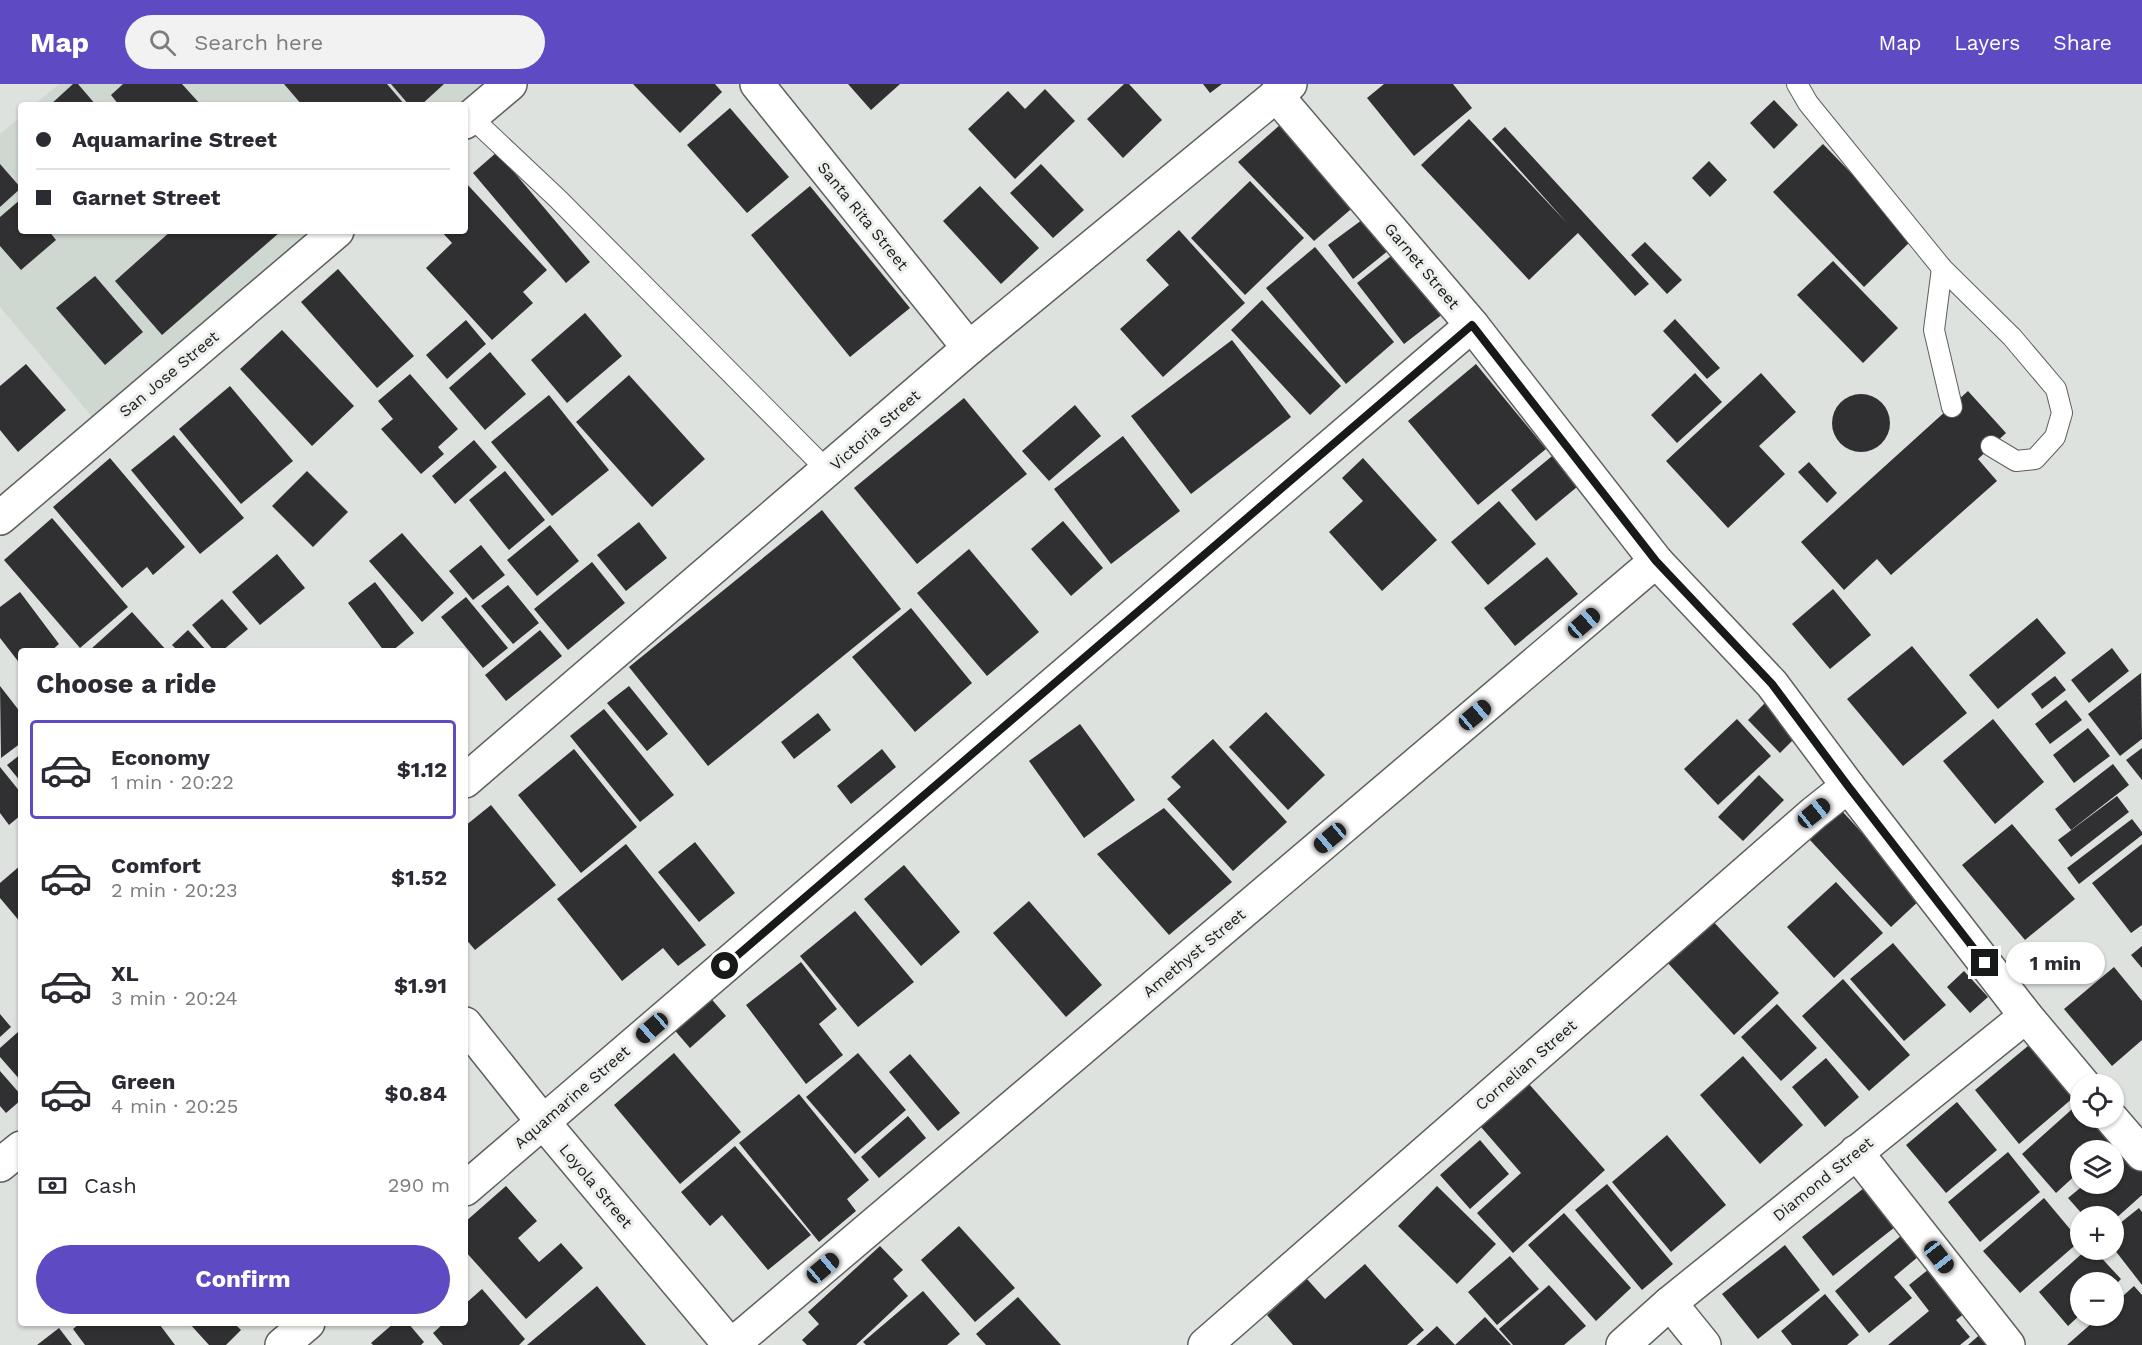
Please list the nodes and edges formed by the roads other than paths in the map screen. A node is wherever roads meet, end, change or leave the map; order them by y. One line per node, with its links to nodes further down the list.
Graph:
1 (510, 84): 5 (street)
2 (757, 84): 9 (street, Santa Rita Street)
3 (1797, 84): 7 (lane)
4 (1283, 90): 8 (street, Garnet Street); 9 (street, Victoria Street)
5 (468, 120): 12 (lane)
6 (333, 234): 13 (street, San Jose Street)
7 (1942, 268): 10 (lane); 11 (lane)
8 (1472, 325): 14 (street, Garnet Street); 20 (street, Aquamarine Street)
9 (969, 348): 12 (street, Victoria Street)
10 (1952, 407)
11 (1992, 446)
12 (828, 471): 15 (street, Victoria Street)
13 (0, 518)
14 (1656, 561): 16 (street, Garnet Street); 30 (street, Amethyst Street)
15 (468, 778)
16 (1848, 786): 17 (street, Garnet Street); 31 (street, Cornelian Street)
17 (2026, 1017): 19 (street, Garnet Street); 23 (street, Diamond Street)
18 (468, 1028): 20 (street, Loyola Street)
19 (2074, 1074)
20 (543, 1122): 26 (street, Aquamarine Street); 30 (street, Loyola Street)
21 (2120, 1128): 24 (street)
22 (18, 1150): 25 (street)
23 (1856, 1152): 27 (street, Diamond Street); 34 (street)
24 (2142, 1154)
25 (0, 1165)
26 (468, 1186)
27 (1670, 1303): 32 (street, Diamond Street); 33 (street)
28 (304, 1326): 29 (street)
29 (282, 1345)
30 (731, 1345)
31 (1205, 1345)
32 (1623, 1345)
33 (1704, 1345)
34 (2008, 1345)

